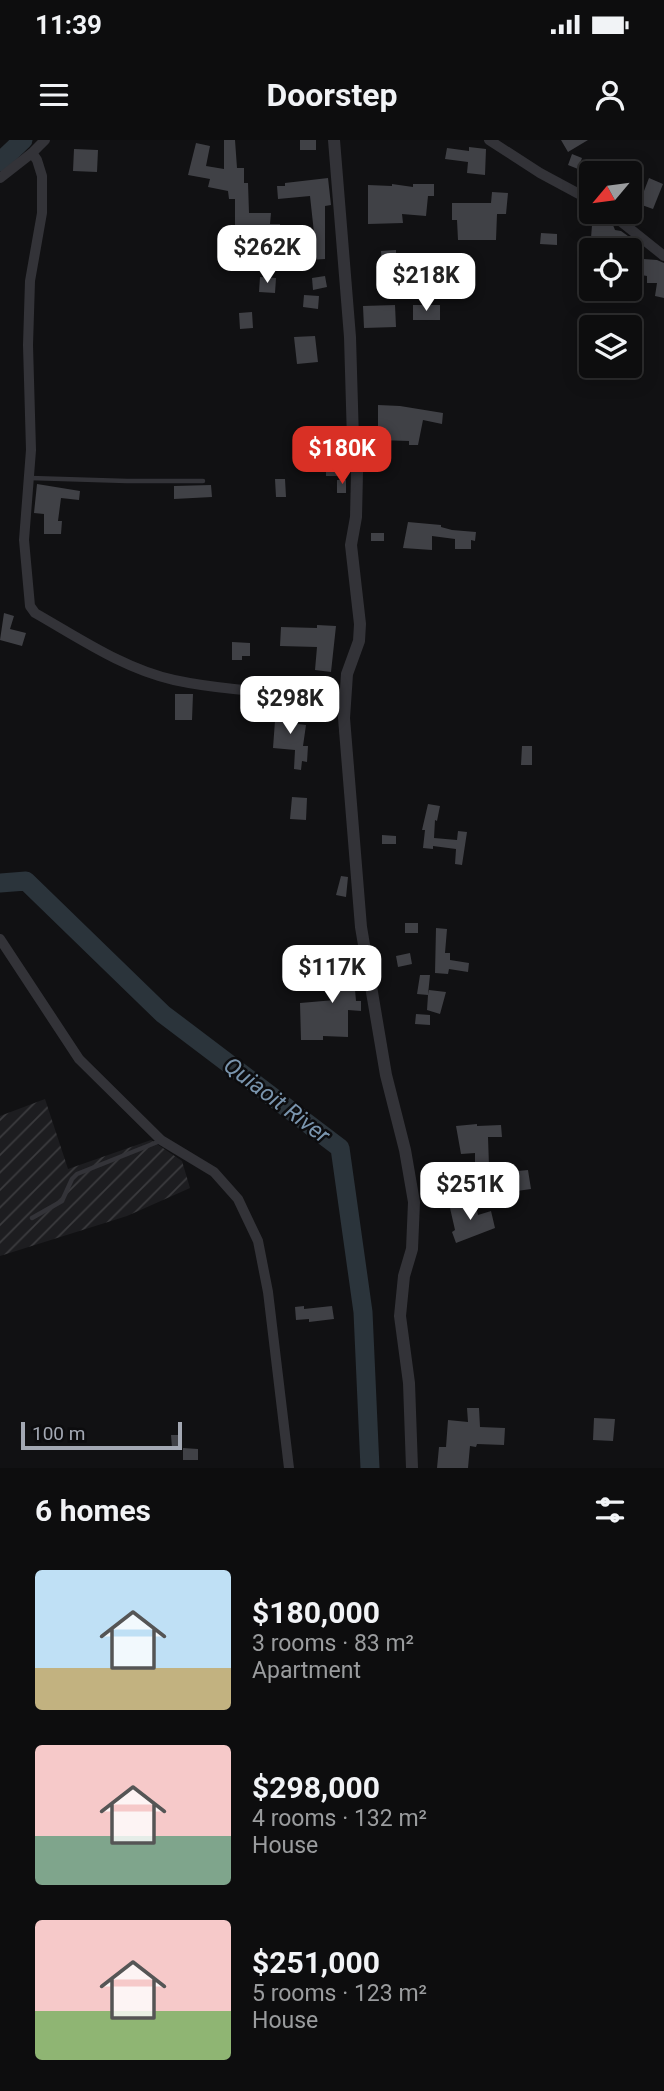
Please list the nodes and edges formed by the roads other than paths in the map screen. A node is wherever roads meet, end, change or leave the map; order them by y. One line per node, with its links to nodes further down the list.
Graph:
1 (45, 140): 4 (street)
2 (334, 140): 11 (street)
3 (489, 140): 6 (street)
4 (32, 153): 5 (street); 9 (street)
5 (0, 178)
6 (579, 194)
7 (624, 224): 8 (street)
8 (664, 256)
9 (29, 478): 10 (lane); 11 (street)
10 (203, 481)
11 (345, 697): 16 (street)
12 (0, 939): 13 (street)
13 (161, 1140): 14 (lane); 15 (street)
14 (32, 1218)
15 (289, 1468)
16 (412, 1468)

